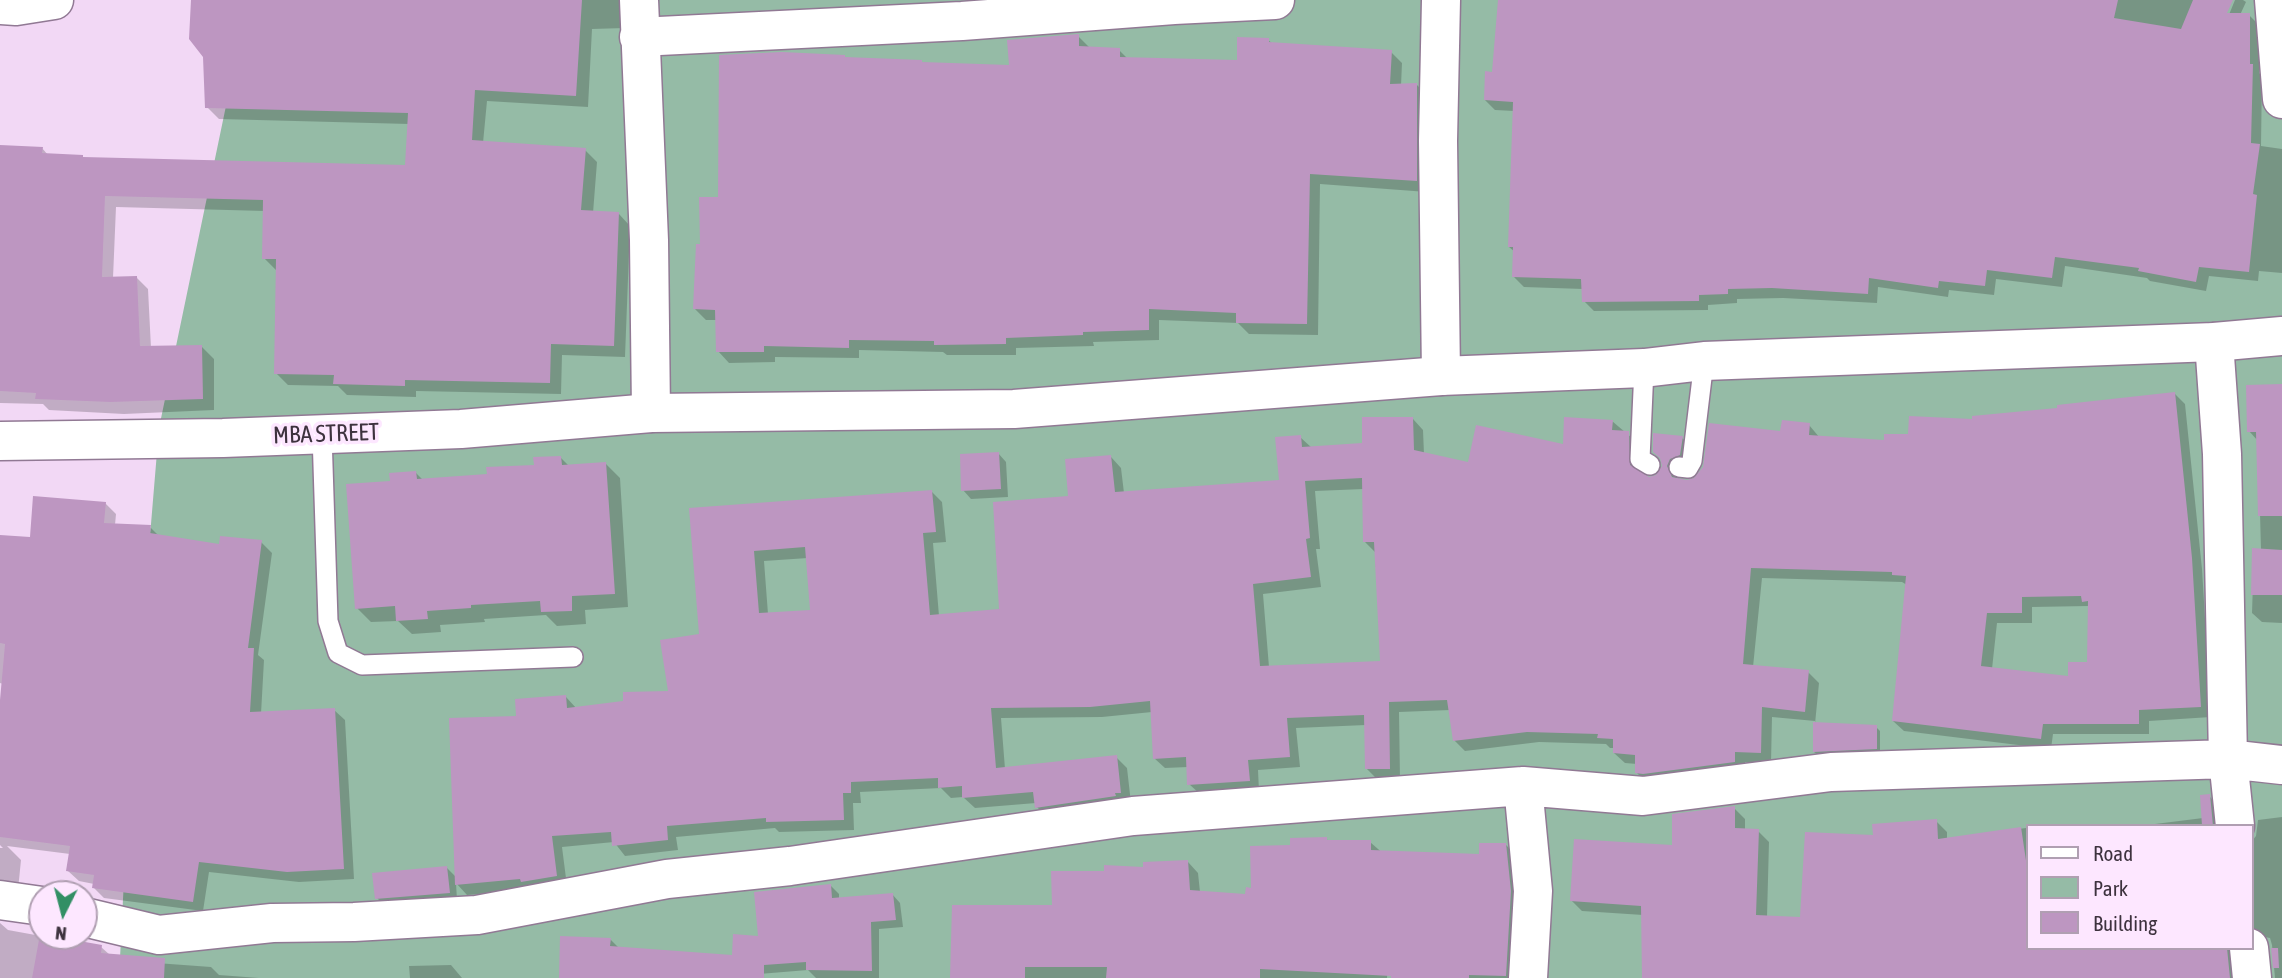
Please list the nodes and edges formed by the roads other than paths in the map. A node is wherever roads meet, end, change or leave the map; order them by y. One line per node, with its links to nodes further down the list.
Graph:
1 (54, 0): 5 (street)
2 (1275, 0): 6 (street)
3 (1441, 0): 12 (street)
4 (2274, 0): 7 (street)
5 (0, 5)
6 (639, 18): 13 (street)
7 (2282, 99)
8 (2282, 336): 9 (street, MBA STREET)
9 (2214, 342): 10 (street, MBA STREET); 19 (street)
10 (1704, 360): 11 (street, MBA STREET); 17 (lane)
11 (1644, 368): 12 (street, MBA STREET); 16 (lane)
12 (1441, 376): 13 (street, MBA STREET)
13 (651, 413): 14 (street, MBA STREET)
14 (322, 434): 15 (street, MBA STREET); 18 (lane)
15 (0, 441)
16 (1650, 465)
17 (1679, 467)
18 (573, 657)
19 (2228, 759): 20 (street); 21 (street); 22 (street)
20 (2282, 765)
21 (1522, 786): 25 (street); 27 (street)
22 (2235, 824)
23 (0, 900): 24 (street)
24 (28, 904)
25 (98, 920)
26 (2249, 950): 28 (street)
27 (1528, 978)
28 (2252, 978)

